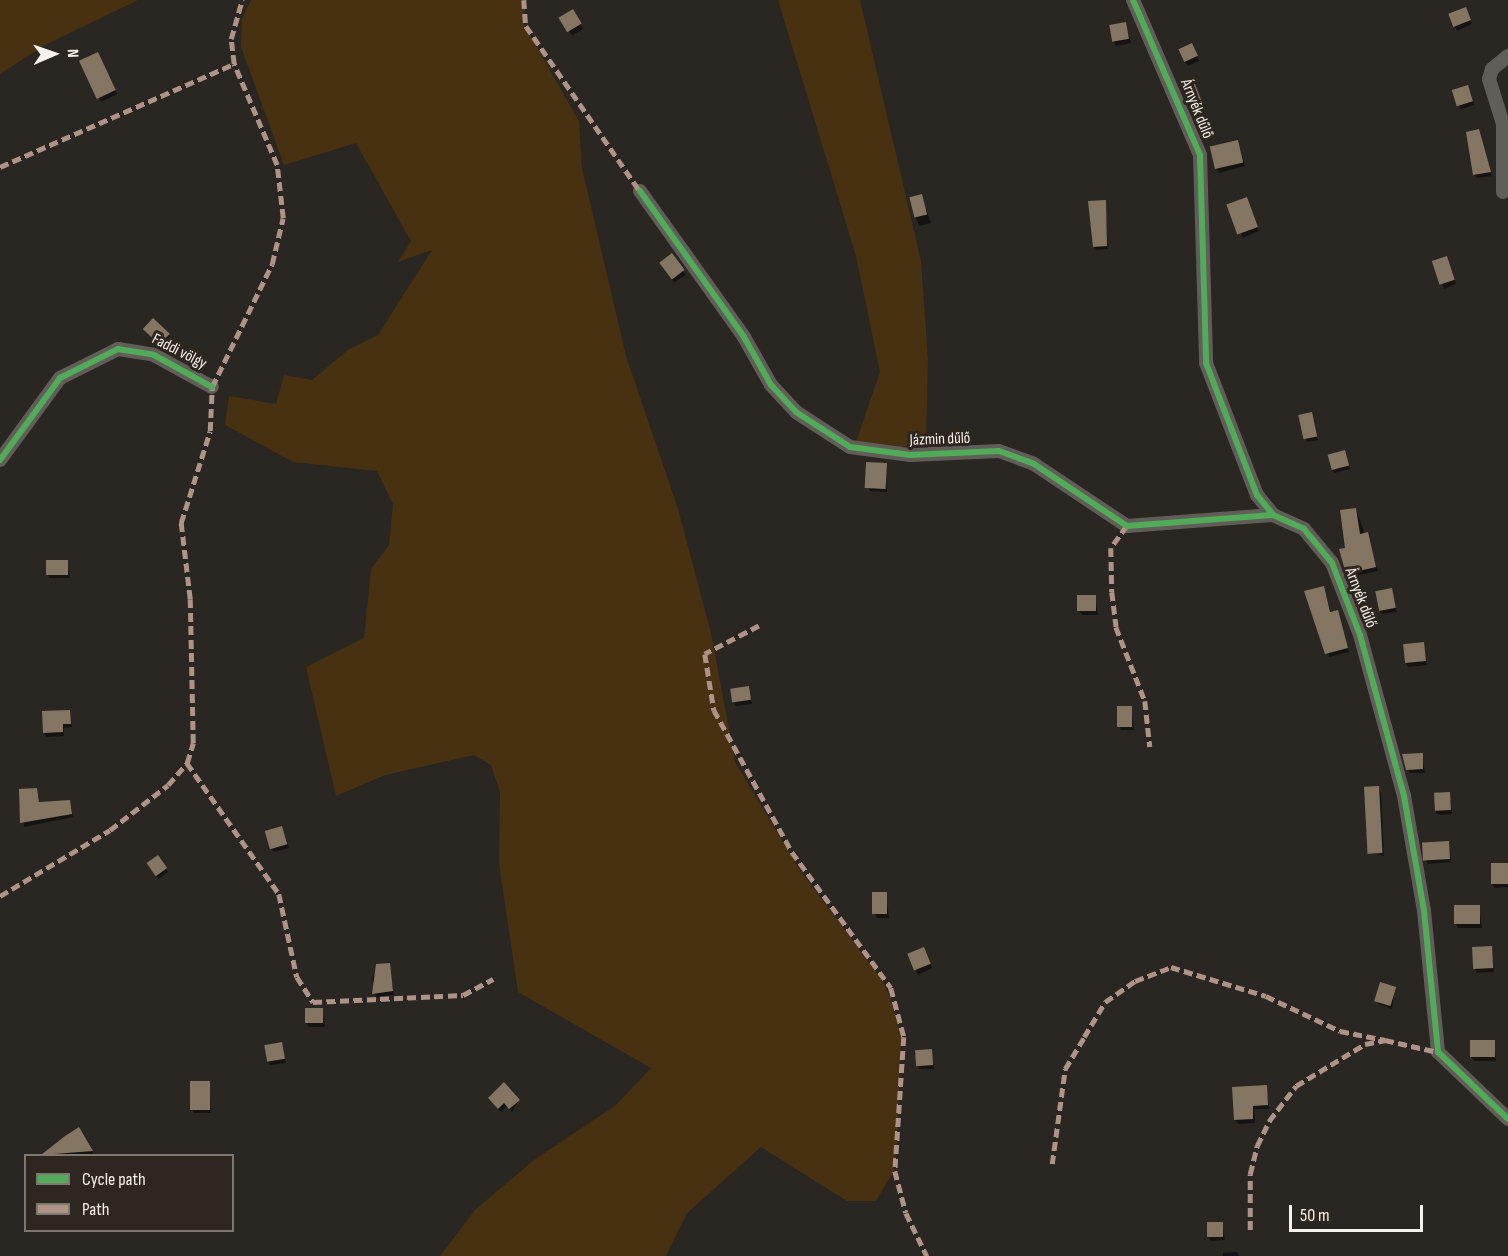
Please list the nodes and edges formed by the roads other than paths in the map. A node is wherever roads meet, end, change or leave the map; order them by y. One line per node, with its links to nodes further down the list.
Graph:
1 (1133, 0): 7 (street, Árnyék dűlő)
2 (1508, 56): 4 (street)
3 (640, 192): 7 (street, Jázmin dűlő)
4 (1503, 192)
5 (212, 387): 6 (street, Faddi völgy)
6 (0, 460)
7 (1273, 515): 8 (street, Árnyék dűlő)
8 (1508, 1119)

